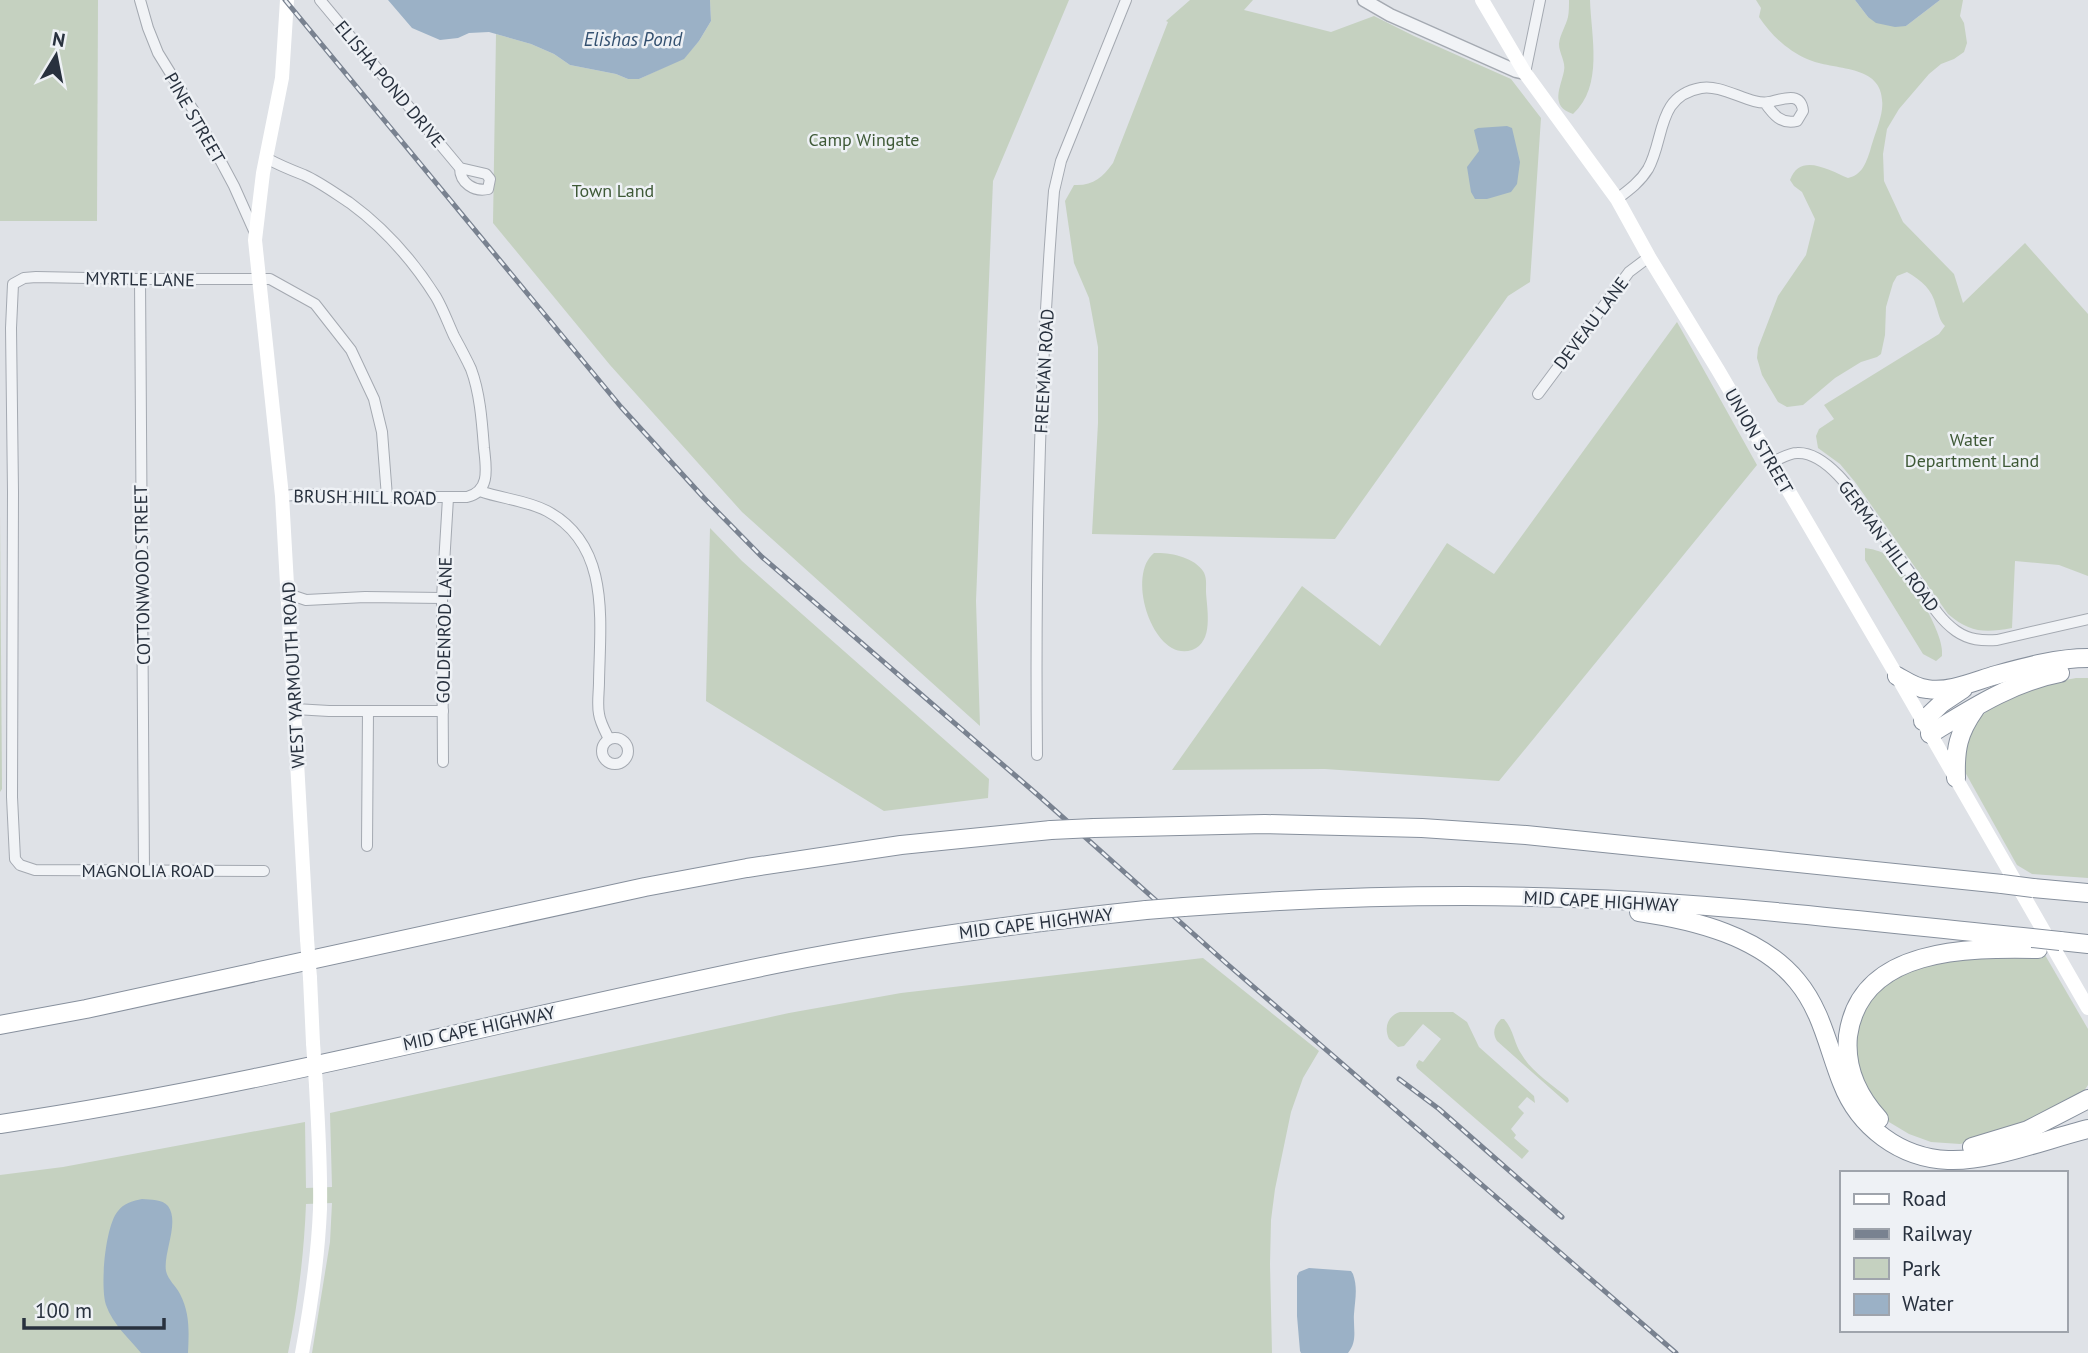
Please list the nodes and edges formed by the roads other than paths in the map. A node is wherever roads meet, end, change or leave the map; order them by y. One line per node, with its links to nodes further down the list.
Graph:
1 (140, 0): 13 (street, PINE STREET)
2 (287, 0): 10 (main road, WEST YARMOUTH ROAD)
3 (320, 0): 11 (street, ELISHA POND DRIVE)
4 (1126, 0): 36 (street, FREEMAN ROAD)
5 (1364, 0): 8 (street)
6 (1482, 0): 8 (main road, UNION STREET)
7 (1540, 0): 8 (street)
8 (1525, 73): 12 (main road, UNION STREET)
9 (1765, 103): 12 (street)
10 (266, 158): 13 (main road, WEST YARMOUTH ROAD); 19 (street)
11 (460, 168)
12 (1617, 199): 14 (main road, UNION STREET)
13 (255, 234): 16 (main road, WEST YARMOUTH ROAD)
14 (1649, 257): 17 (street, DEVEAU LANE); 18 (main road, UNION STREET)
15 (140, 279): 16 (street, MYRTLE LANE); 40 (street, MYRTLE LANE); 41 (street, COTTONWOOD STREET)
16 (258, 279): 20 (main road, WEST YARMOUTH ROAD); 21 (street, MYRTLE LANE)
17 (1538, 394)
18 (1772, 462): 25 (street, GERMAN HILL ROAD); 28 (main road, UNION STREET)
19 (480, 491): 22 (street, BRUSH HILL ROAD); 35 (street)
20 (282, 496): 21 (street, BRUSH HILL ROAD); 23 (main road, WEST YARMOUTH ROAD)
21 (387, 497): 22 (street, BRUSH HILL ROAD)
22 (448, 498): 24 (street, GOLDENROD LANE)
23 (288, 594): 24 (street); 31 (main road, WEST YARMOUTH ROAD)
24 (442, 598): 33 (street, GOLDENROD LANE)
25 (2088, 619)
26 (2088, 658): 29 (highway)
27 (2088, 670): 30 (highway)
28 (1897, 676): 29 (highway); 34 (main road, UNION STREET)
29 (1972, 683): 34 (highway)
30 (1977, 706): 34 (highway); 38 (highway)
31 (295, 709): 32 (street); 54 (main road, WEST YARMOUTH ROAD, bridge)
32 (368, 711): 33 (street); 39 (street)
33 (443, 712): 37 (street, GOLDENROD LANE)
34 (1926, 727): 38 (main road, UNION STREET)
35 (609, 739)
36 (1037, 755)
37 (443, 762)
38 (1956, 778): 44 (main road, UNION STREET)
39 (367, 846)
40 (32, 870): 41 (street, MAGNOLIA ROAD)
41 (144, 870): 42 (street, MAGNOLIA ROAD)
42 (264, 871)
43 (2088, 887): 44 (highway)
44 (2027, 890): 45 (highway); 49 (main road, UNION STREET); 50 (highway, bridge)
45 (2088, 893)
46 (1581, 899): 47 (highway, MID CAPE HIGHWAY); 52 (highway, MID CAPE HIGHWAY, bridge); 53 (highway)
47 (2035, 944): 48 (highway, MID CAPE HIGHWAY, bridge); 51 (highway)
48 (2088, 946)
49 (2088, 1008)
50 (0, 1024)
51 (2086, 1098)
52 (0, 1124)
53 (2086, 1129)
54 (302, 1353)

